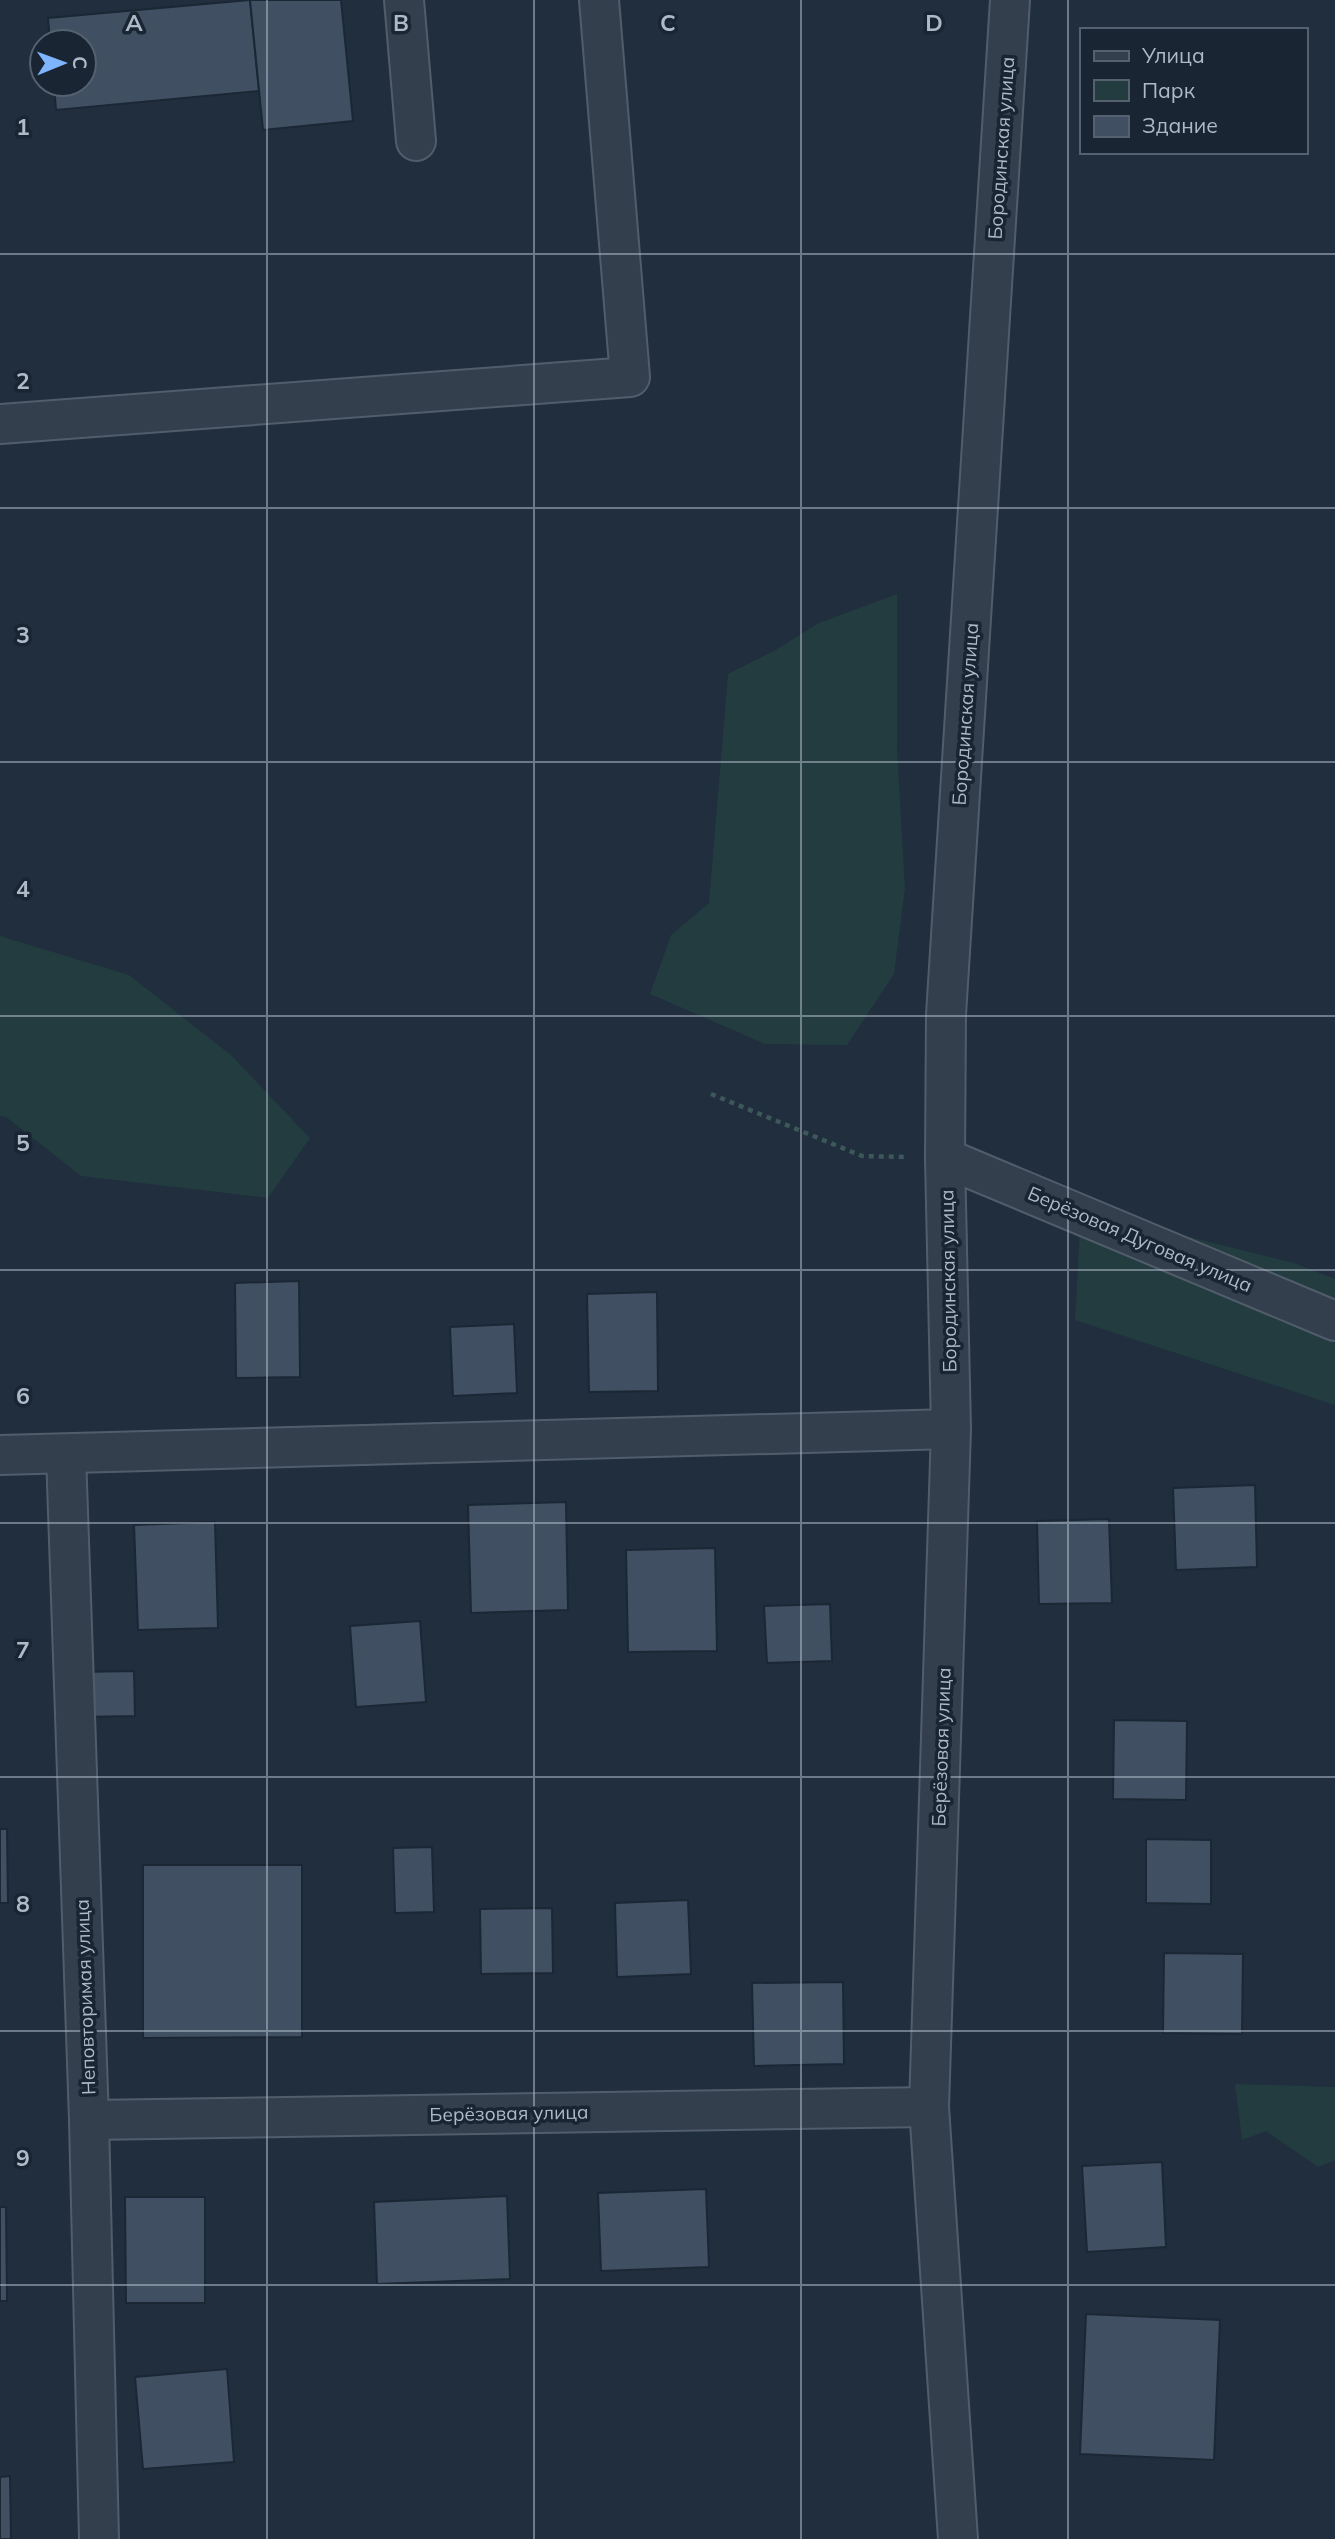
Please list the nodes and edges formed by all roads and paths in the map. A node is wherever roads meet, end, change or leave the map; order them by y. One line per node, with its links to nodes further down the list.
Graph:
1 (404, 0): 4 (street)
2 (599, 0): 5 (street)
3 (1010, 0): 7 (street, Бородинская улица)
4 (415, 141)
5 (0, 424)
6 (711, 1094): 7 (path)
7 (945, 1158): 8 (street, Берёзовая Дуговая улица); 9 (street, Бородинская улица)
8 (1335, 1321)
9 (951, 1429): 10 (street); 12 (street, Берёзовая улица)
10 (66, 1454): 11 (street); 13 (street, Неповторимая улица)
11 (0, 1455)
12 (929, 2107): 13 (street, Берёзовая улица); 15 (street, Берёзовая улица)
13 (89, 2120): 14 (street, Неповторимая улица)
14 (99, 2539)
15 (958, 2539)

